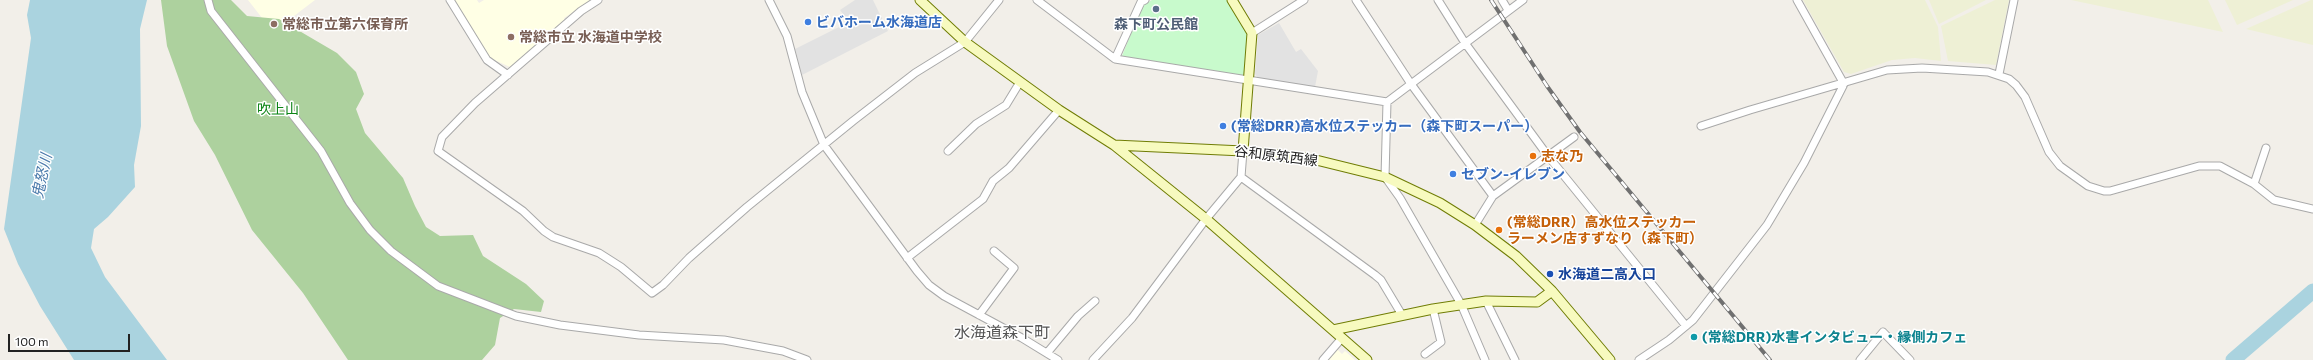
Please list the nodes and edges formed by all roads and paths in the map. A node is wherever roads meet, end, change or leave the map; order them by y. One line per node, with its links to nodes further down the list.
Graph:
1 (208, 0): 59 (street)
2 (450, 0): 22 (street)
3 (598, 0): 22 (street)
4 (769, 0): 32 (street)
5 (920, 0): 19 (main road, 谷和原筑西線)
6 (999, 0): 19 (street)
7 (1037, 0): 21 (street)
8 (1145, 0): 21 (street)
9 (1232, 0): 18 (main road)
10 (1304, 0): 18 (street)
11 (1356, 0): 26 (street)
12 (1438, 0): 20 (street)
13 (1502, 0): 17 (street)
14 (1523, 0): 17 (street)
15 (1797, 0): 27 (street)
16 (2014, 0): 23 (street)
17 (1508, 10): 20 (street)
18 (1252, 32): 24 (main road)
19 (965, 42): 25 (main road, 谷和原筑西線); 32 (street)
20 (1465, 43): 26 (street); 37 (street)
21 (1114, 59): 24 (street)
22 (508, 74): 32 (street)
23 (1999, 74): 27 (street); 40 (street)
24 (1250, 79): 28 (street); 36 (main road)
25 (1020, 82): 29 (main road, 谷和原筑西線); 35 (street)
26 (1410, 84): 28 (street); 41 (street)
27 (1844, 84): 30 (street); 54 (street)
28 (1387, 102): 39 (street)
29 (1059, 110): 33 (main road, 谷和原筑西線); 46 (street)
30 (1701, 126)
31 (1574, 137): 37 (street)
32 (824, 145): 46 (street)
33 (1114, 145): 36 (main road, 谷和原筑西線); 43 (main road)
34 (2266, 148): 40 (street)
35 (948, 151)
36 (1243, 151): 38 (street); 39 (main road, 谷和原筑西線)
37 (1548, 156): 41 (street); 54 (street)
38 (1241, 177): 43 (street); 53 (street)
39 (1385, 177): 44 (main road, 谷和原筑西線); 50 (street)
40 (2254, 184): 42 (street)
41 (1493, 196): 44 (street)
42 (2313, 209)
43 (1206, 219): 55 (main road); 61 (street)
44 (1475, 224): 47 (main road, 谷和原筑西線)
45 (994, 251): 52 (street)
46 (907, 258): 52 (street)
47 (1552, 291): 49 (main road); 66 (main road, 谷和原筑西線)
48 (1094, 301): 57 (street)
49 (1486, 301): 50 (main road); 65 (street)
50 (1461, 304): 51 (main road); 64 (street)
51 (1433, 309): 53 (main road); 58 (street)
52 (978, 315): 57 (street)
53 (1402, 315): 55 (main road)
54 (1686, 326): 67 (street)
55 (1332, 330): 56 (main road)
56 (1342, 338): 62 (street); 63 (main road)
57 (1047, 353): 60 (street)
58 (1425, 354)
59 (807, 360)
60 (1058, 360)
61 (1093, 360)
62 (1323, 360)
63 (1367, 360)
64 (1485, 360)
65 (1515, 360)
66 (1610, 360)
67 (1639, 360)
68 (1860, 360): 69 (street)
69 (1910, 360)

